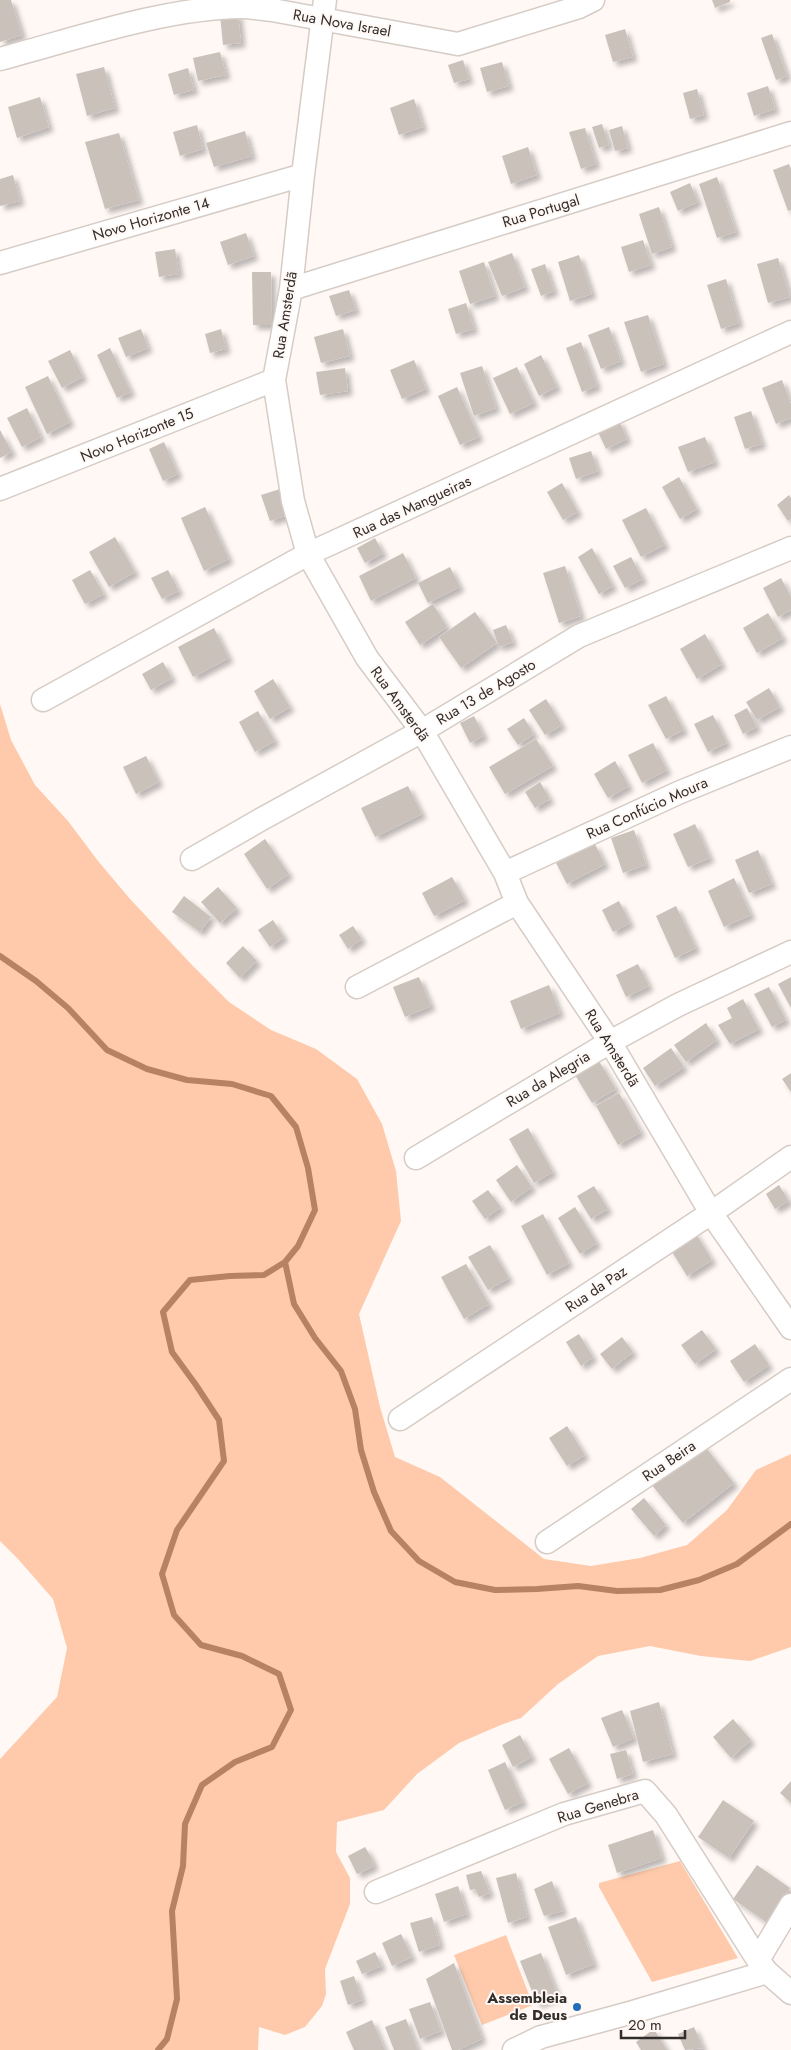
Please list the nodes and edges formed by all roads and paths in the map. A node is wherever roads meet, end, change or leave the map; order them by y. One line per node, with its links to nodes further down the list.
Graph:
1 (593, 0): 2 (street, Rua Nova Israel)
2 (323, 10): 3 (street, Rua Nova Israel); 5 (street, Rua Amsterdã)
3 (0, 59)
4 (791, 133): 7 (street, Rua Portugal)
5 (302, 175): 6 (street, Novo Horizonte 14); 7 (street, Rua Amsterdã)
6 (0, 263)
7 (291, 289): 9 (street, Rua Amsterdã)
8 (791, 332): 12 (street, Rua das Mangueiras)
9 (274, 380): 10 (street, Novo Horizonte 15); 12 (street, Rua Amsterdã)
10 (0, 490)
11 (791, 548): 14 (street, Rua 13 de Agosto)
12 (308, 554): 13 (street, Rua das Mangueiras); 14 (street, Rua Amsterdã)
13 (43, 700)
14 (422, 731): 16 (street, Rua 13 de Agosto); 17 (street, Rua Amsterdã)
15 (791, 747): 17 (street, Rua Confúcio Moura)
16 (192, 859)
17 (504, 873): 18 (street, Rua Amsterdã)
18 (517, 903): 20 (street); 21 (street, Rua Amsterdã)
19 (791, 952): 21 (street, Rua da Alegria)
20 (357, 987)
21 (610, 1042): 23 (street, Rua da Alegria); 24 (street, Rua Amsterdã)
22 (791, 1157): 24 (street, Rua da Paz)
23 (416, 1158)
24 (711, 1213): 25 (street, Rua Amsterdã); 28 (street, Rua da Paz)
25 (783, 1303): 26 (street, Rua Amsterdã)
26 (791, 1328)
27 (791, 1379): 29 (street, Rua Beira)
28 (400, 1419)
29 (547, 1542)
30 (376, 1892): 32 (street, Rua Genebra)
31 (791, 1905): 32 (street)
32 (763, 1966): 33 (street, Rua Genebra); 34 (street)
33 (791, 1993)
34 (514, 2050)

